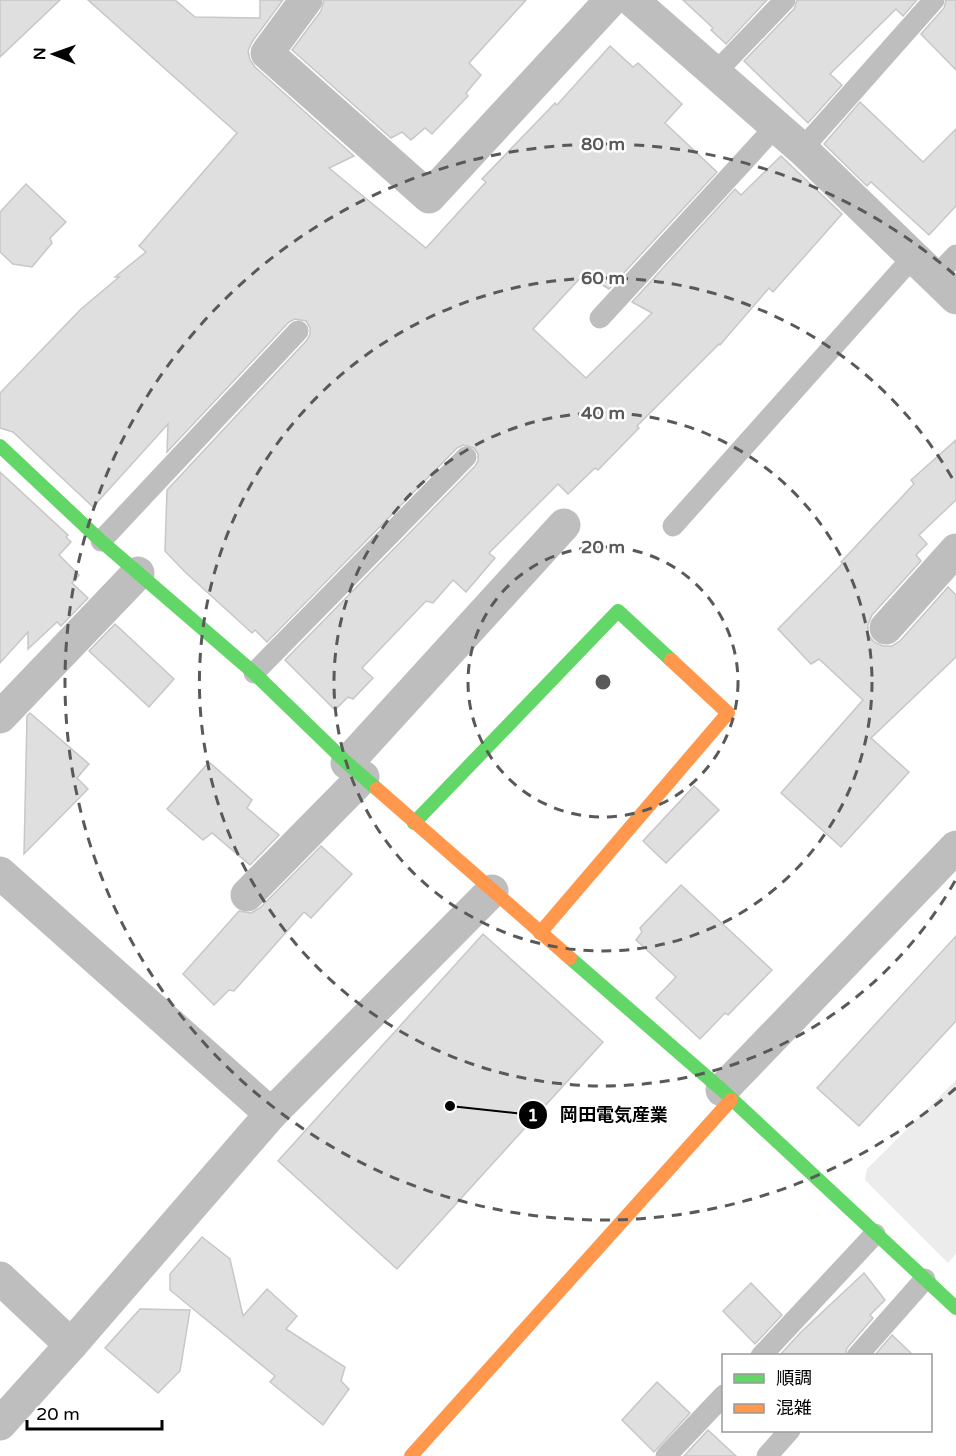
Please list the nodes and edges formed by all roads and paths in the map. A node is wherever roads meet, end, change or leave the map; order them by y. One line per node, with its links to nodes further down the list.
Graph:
1 (306, 0): 2 (street)
2 (611, 0)
3 (632, 0): 6 (street)
4 (785, 0): 6 (lane)
5 (934, 0): 8 (lane)
6 (715, 74): 7 (street)
7 (776, 126): 8 (street); 10 (lane)
8 (802, 149): 9 (street)
9 (940, 271): 15 (lane)
10 (600, 318)
11 (298, 331): 16 (lane)
12 (0, 446): 16 (street)
13 (466, 457): 20 (lane)
14 (564, 525): 22 (street)
15 (674, 526)
16 (101, 541): 18 (street)
17 (956, 550): 19 (street)
18 (138, 573): 20 (street); 21 (street)
19 (886, 628)
20 (254, 674): 22 (street)
21 (0, 717)
22 (355, 770): 23 (street); 27 (street)
23 (414, 823): 26 (street); 28 (street)
24 (956, 847): 29 (street)
25 (0, 873): 30 (street)
26 (492, 891): 28 (street); 30 (street)
27 (247, 896)
28 (540, 933): 29 (street)
29 (726, 1095): 31 (street); 41 (street)
30 (271, 1114): 35 (street)
31 (875, 1234): 33 (street); 36 (lane)
32 (0, 1278): 35 (street)
33 (925, 1279): 34 (street); 37 (lane)
34 (956, 1308)
35 (71, 1345): 39 (street)
36 (763, 1354)
37 (859, 1354)
38 (722, 1396): 42 (lane)
39 (0, 1424)
40 (789, 1432): 43 (lane)
41 (411, 1456)
42 (666, 1456)
43 (767, 1456)

